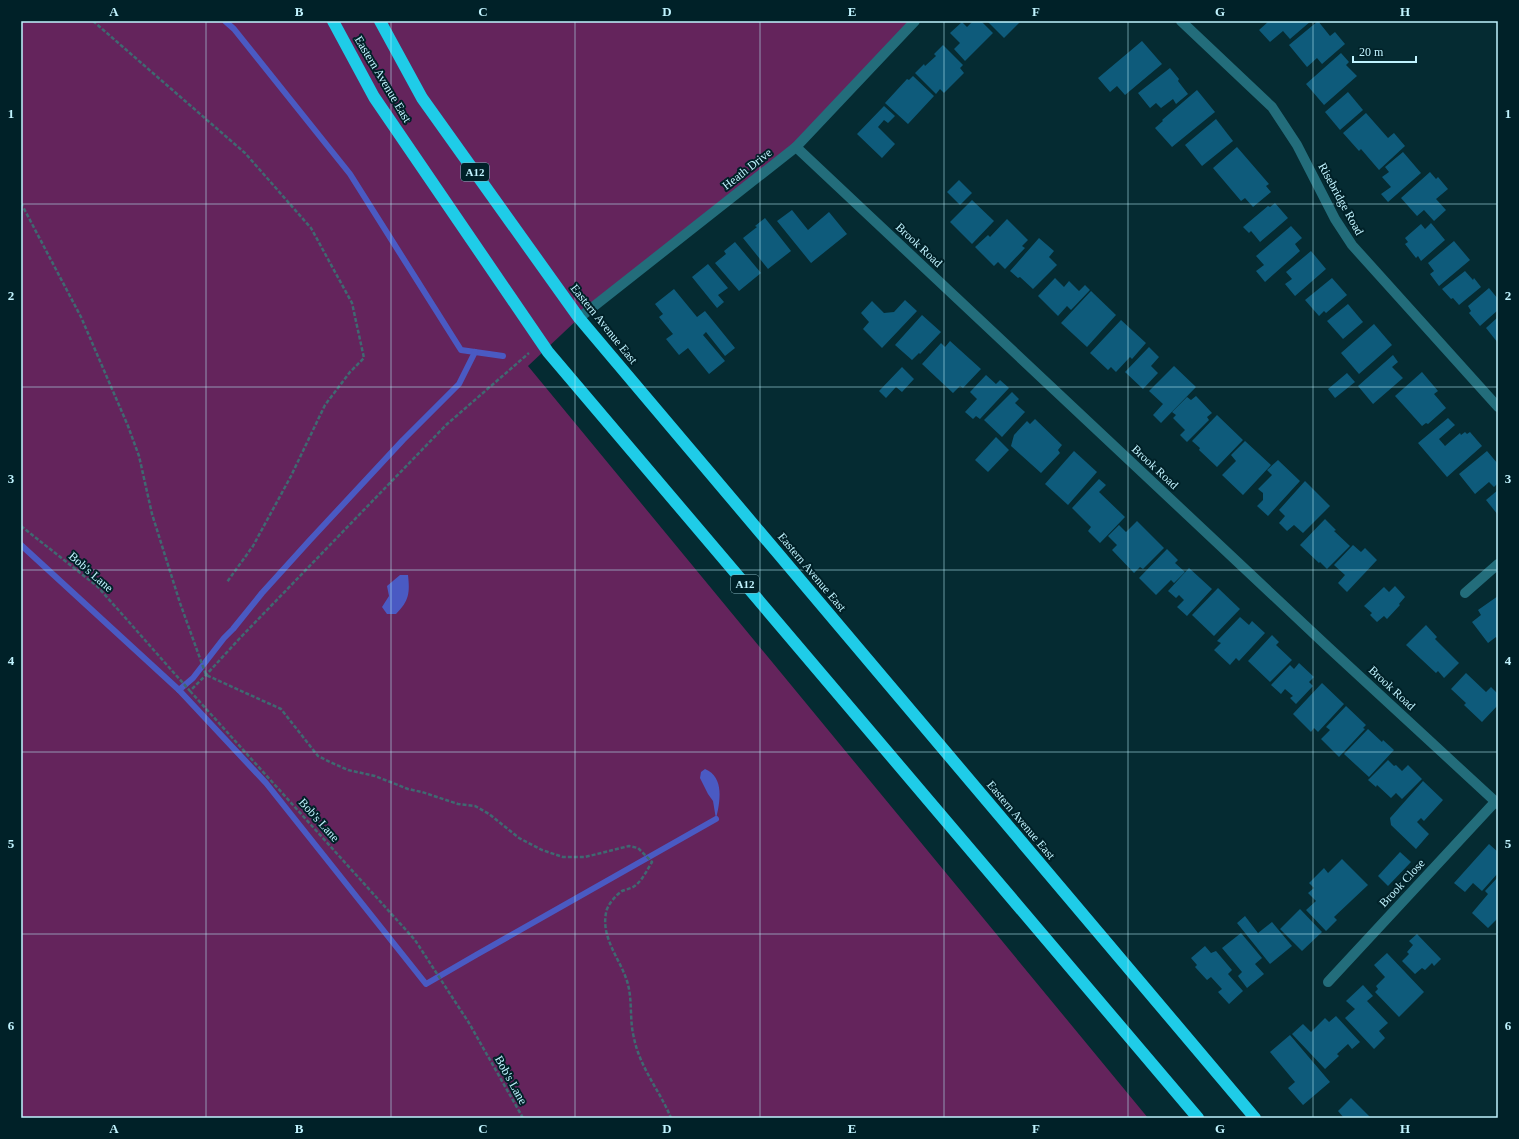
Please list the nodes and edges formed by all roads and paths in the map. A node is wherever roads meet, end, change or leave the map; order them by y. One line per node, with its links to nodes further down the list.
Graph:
1 (93, 21): 13 (path)
2 (333, 21): 9 (highway, Eastern Avenue East / A12)
3 (380, 21): 8 (highway, Eastern Avenue East / A12)
4 (914, 21): 6 (street, Heath Drive)
5 (1181, 21): 10 (street, Risebridge Road)
6 (796, 146): 8 (street, Heath Drive); 17 (street, Brook Road)
7 (21, 203): 15 (path)
8 (579, 318): 22 (highway, Eastern Avenue East / A12)
9 (541, 342): 15 (path); 21 (highway, Eastern Avenue East / A12)
10 (1498, 407)
11 (21, 526): 16 (path, Bob's Lane)
12 (1498, 564): 14 (street)
13 (227, 582)
14 (1465, 593)
15 (206, 675): 16 (path); 20 (path)
16 (189, 690): 19 (path, Bob's Lane)
17 (1497, 803): 18 (street, Brook Close)
18 (1328, 982)
19 (523, 1118)
20 (671, 1118)
21 (1198, 1118)
22 (1255, 1118)

